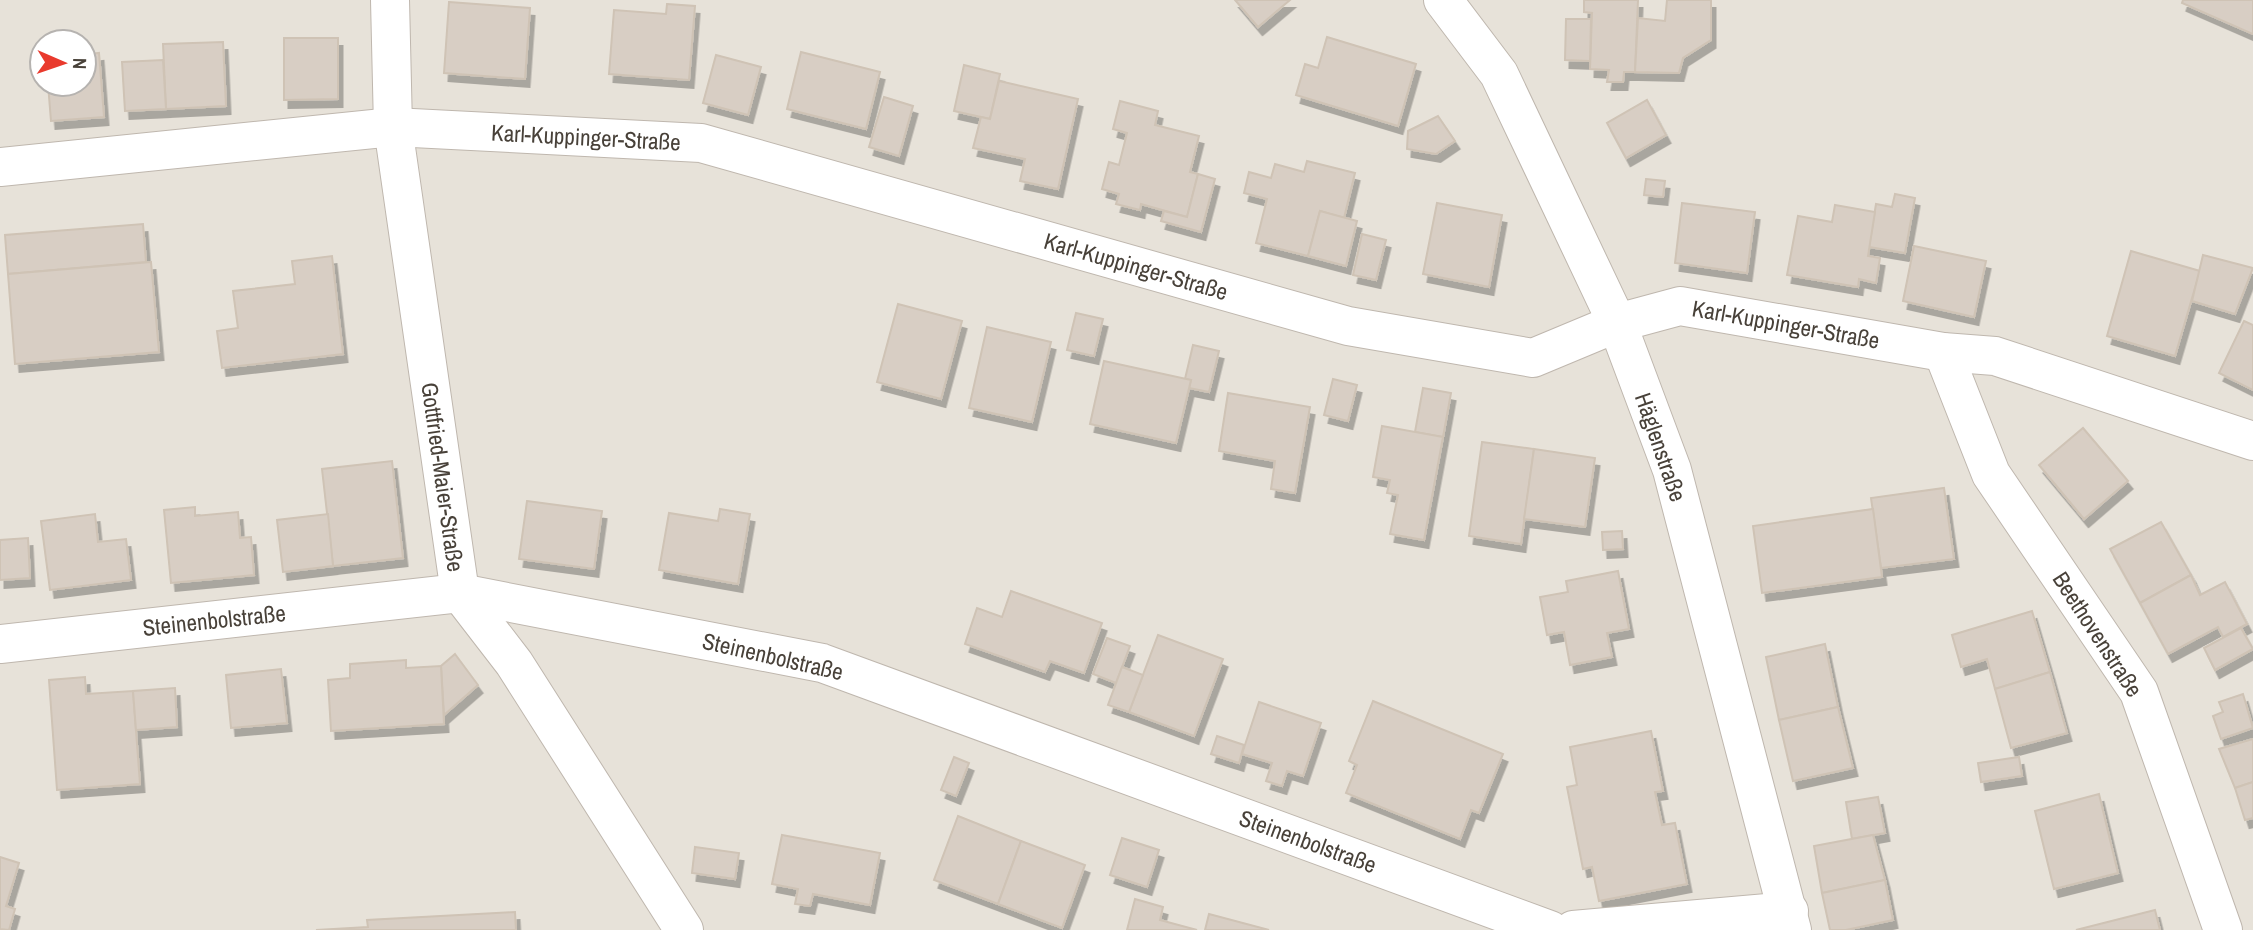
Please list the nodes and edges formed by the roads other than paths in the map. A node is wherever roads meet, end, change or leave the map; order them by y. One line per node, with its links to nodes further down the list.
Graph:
1 (390, 0): 3 (street, Gottfried-Maier-Straße)
2 (1443, 0): 5 (street, Häglenstraße)
3 (393, 127): 4 (street, Karl-Kuppinger-Straße); 5 (street, Karl-Kuppinger-Straße); 8 (street, Gottfried-Maier-Straße)
4 (0, 167)
5 (1617, 323): 6 (street, Karl-Kuppinger-Straße); 10 (street, Häglenstraße)
6 (1943, 352): 7 (street, Karl-Kuppinger-Straße); 14 (street, Beethovenstraße)
7 (2253, 441)
8 (460, 593): 9 (street, Steinenbolstraße); 11 (street, Gottfried-Maier-Straße); 12 (street, Steinenbolstraße)
9 (0, 644)
10 (1791, 920): 13 (street)
11 (684, 930)
12 (1550, 930)
13 (1573, 930)
14 (2223, 930)

